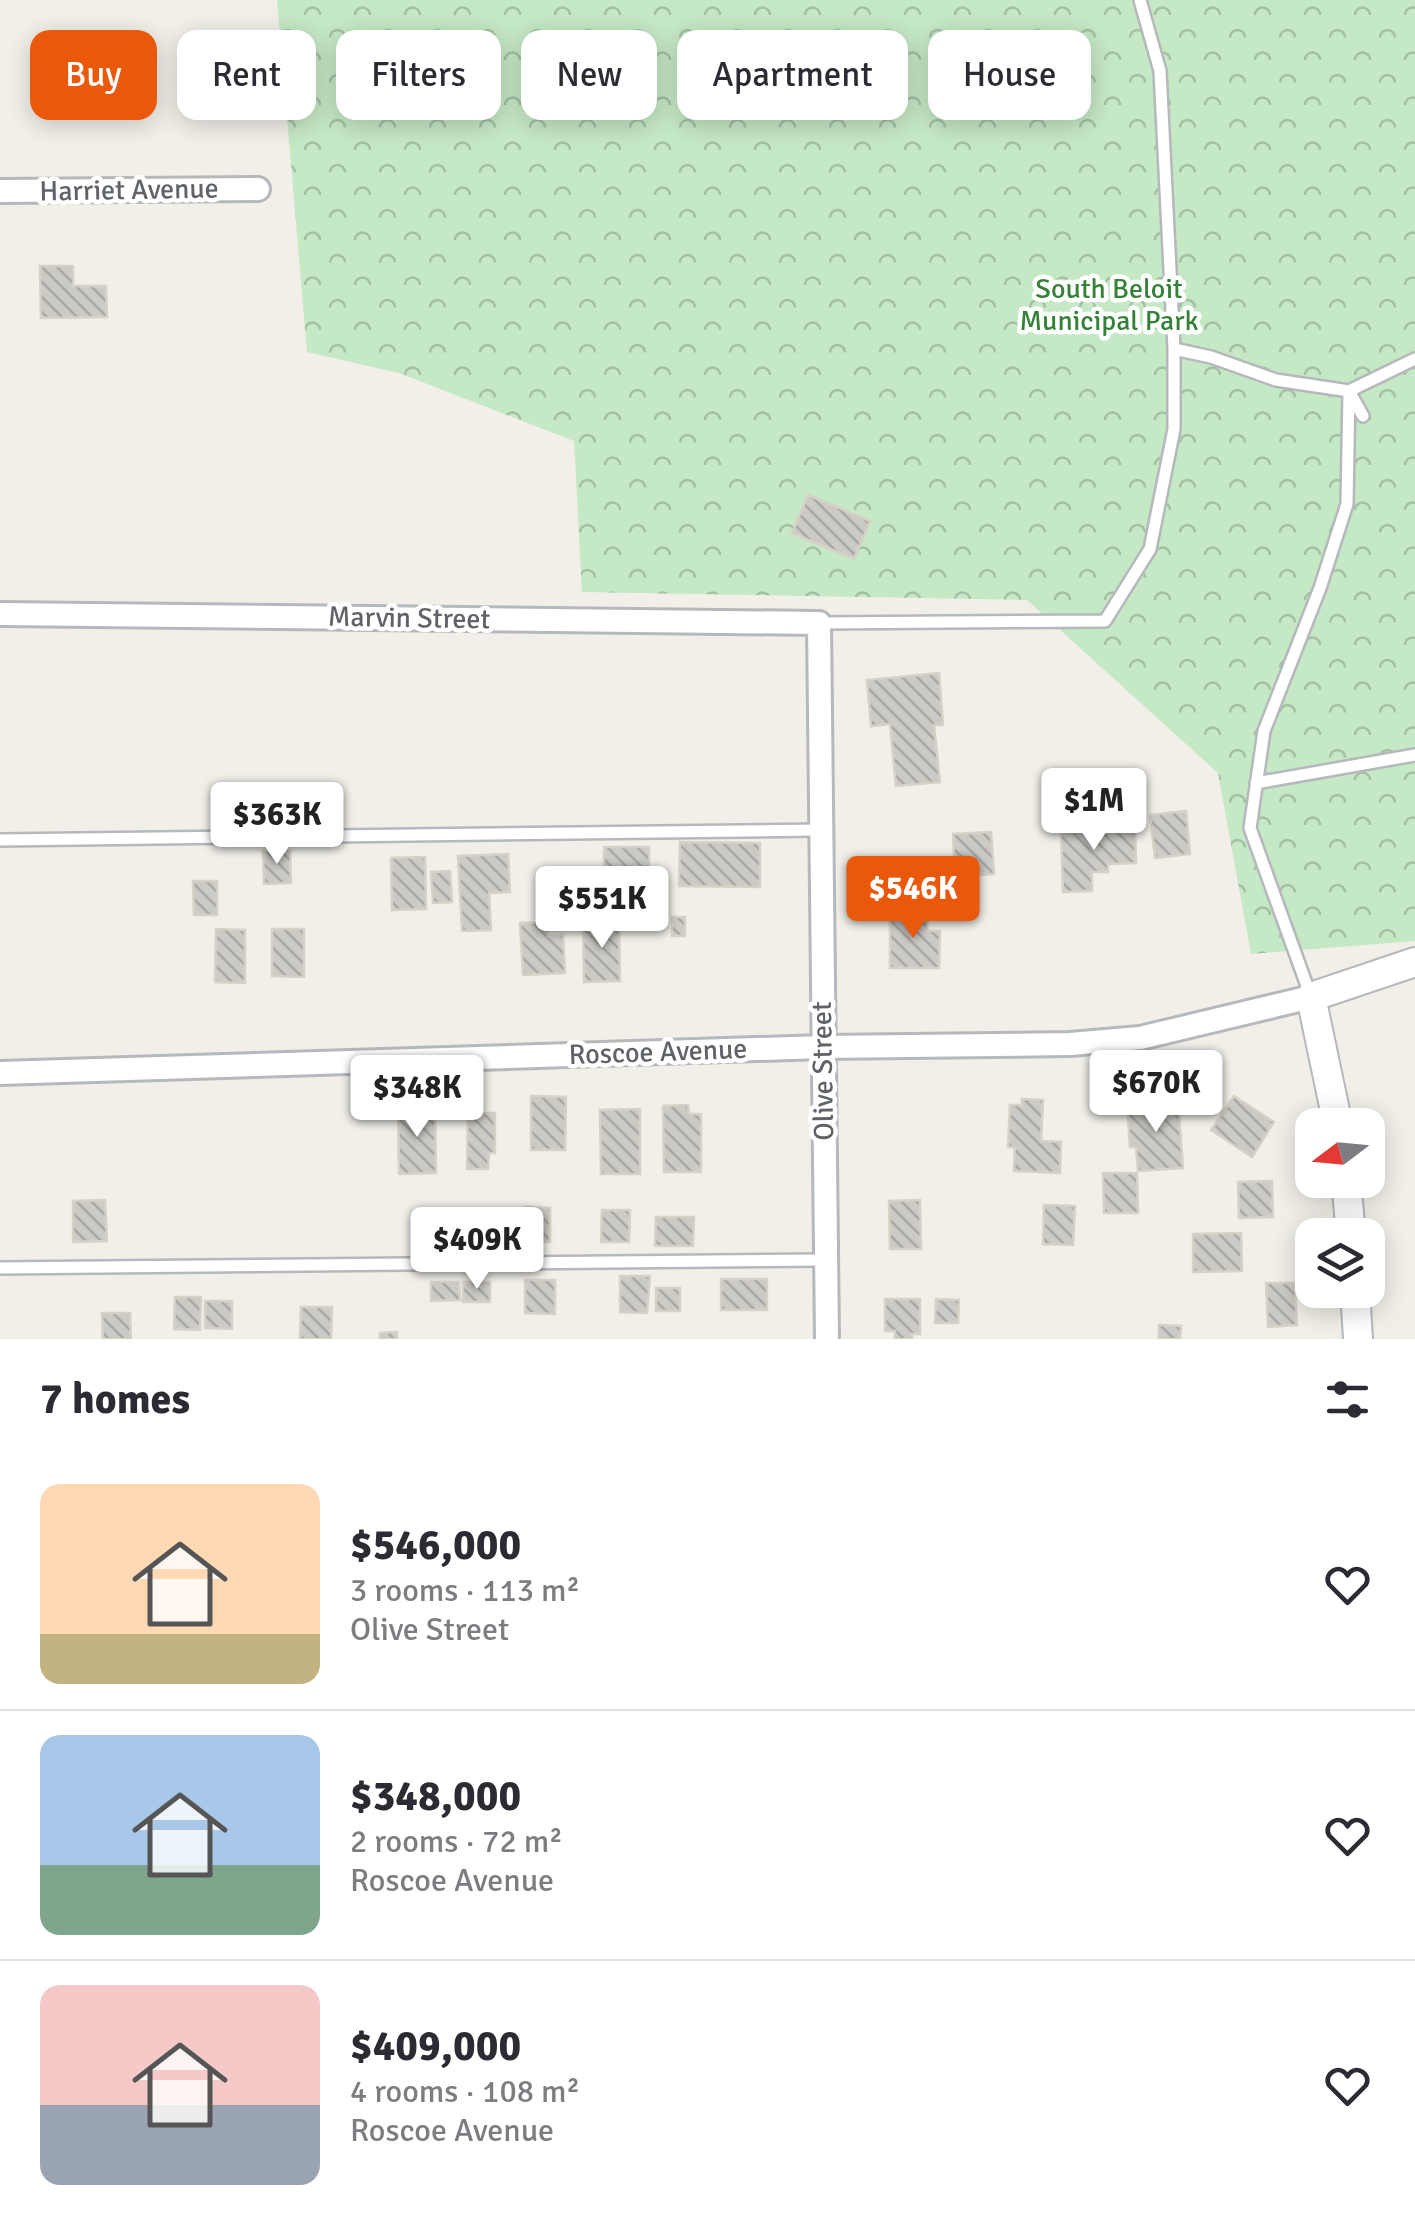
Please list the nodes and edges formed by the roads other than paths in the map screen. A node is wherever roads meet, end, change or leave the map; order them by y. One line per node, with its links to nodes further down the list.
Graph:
1 (1140, 0): 4 (lane)
2 (258, 188): 3 (street, Harriet Avenue)
3 (0, 191)
4 (1174, 349): 6 (lane); 9 (lane)
5 (1415, 359): 6 (lane)
6 (1349, 391): 7 (lane); 11 (lane)
7 (1363, 416)
8 (0, 614): 9 (street, Marvin Street)
9 (818, 623): 12 (street, Olive Street)
10 (1415, 755): 11 (lane)
11 (1256, 784): 15 (lane)
12 (819, 830): 13 (lane); 16 (street, Olive Street)
13 (0, 840)
14 (1415, 962): 15 (street)
15 (1311, 996): 16 (street, Roscoe Avenue); 18 (street)
16 (823, 1047): 17 (street, Roscoe Avenue); 19 (street, Olive Street)
17 (0, 1073)
18 (1334, 1108)
19 (824, 1260): 20 (lane); 22 (street, Olive Street)
20 (0, 1268)
21 (1356, 1308): 23 (street)
22 (826, 1339)
23 (1358, 1339)

